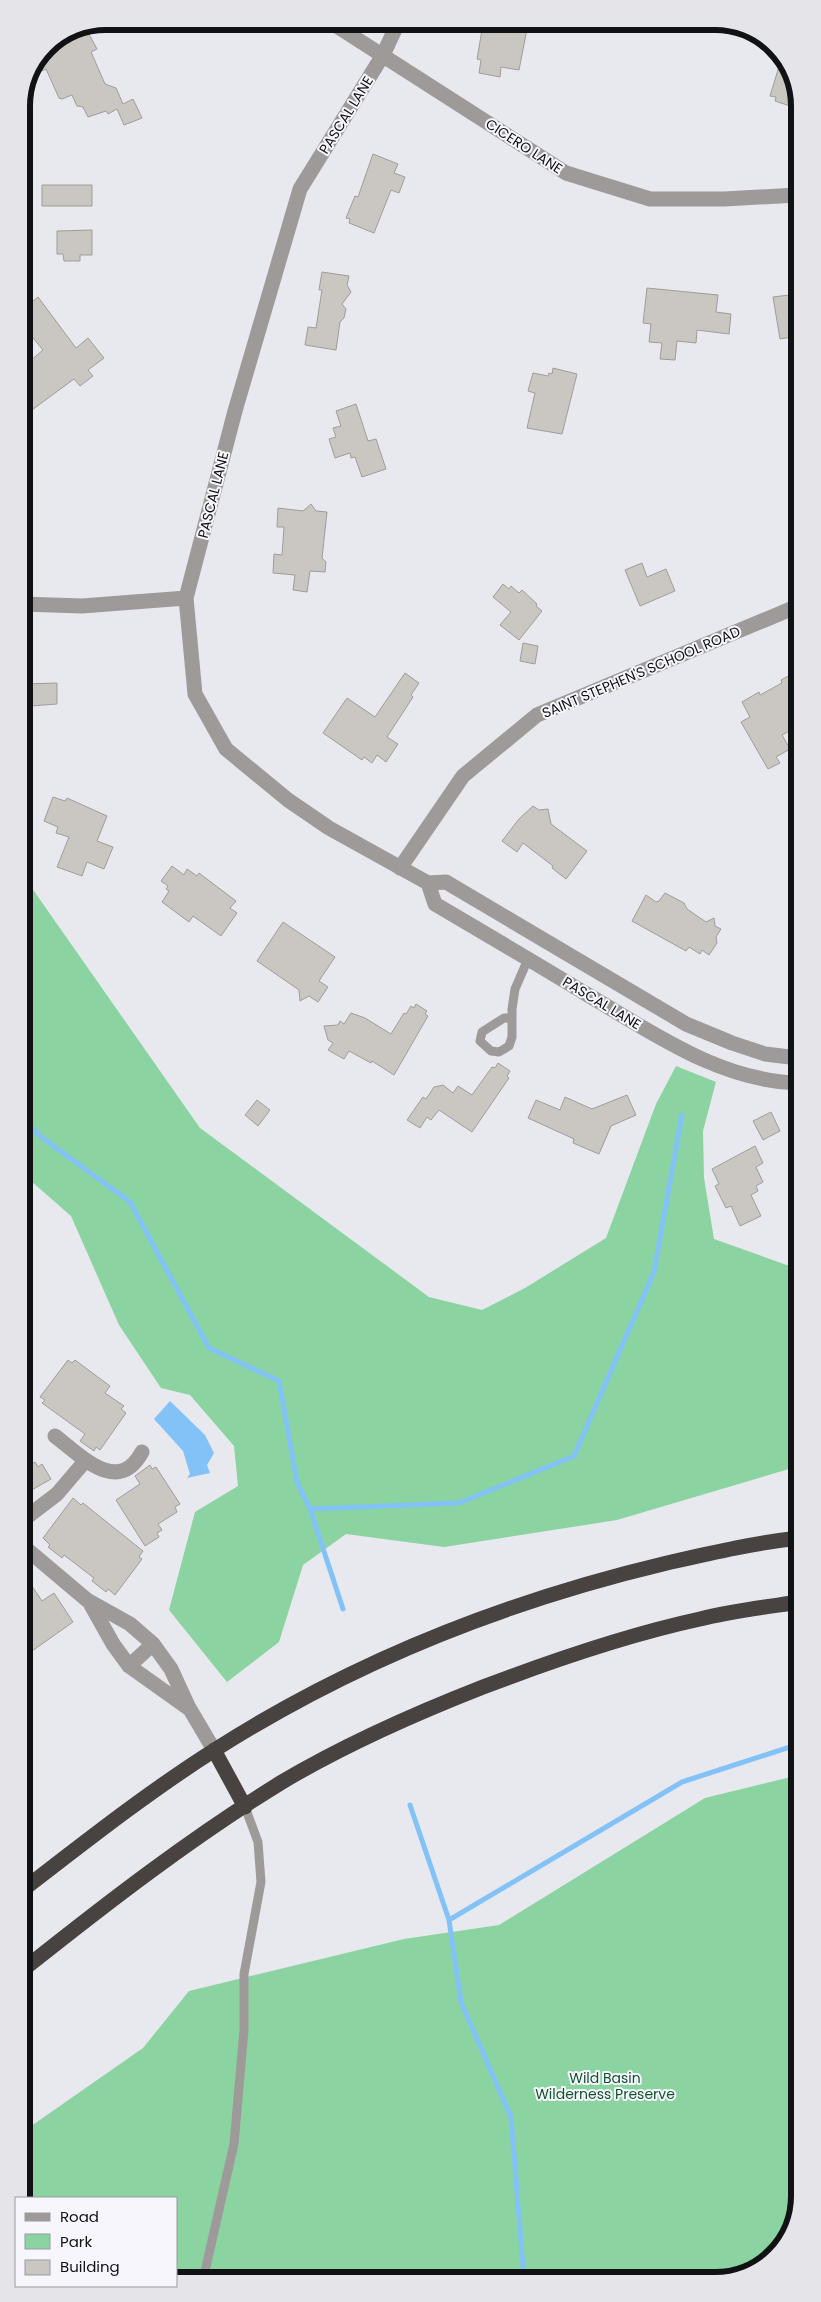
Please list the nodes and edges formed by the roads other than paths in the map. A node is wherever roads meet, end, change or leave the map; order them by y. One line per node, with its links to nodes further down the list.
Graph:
1 (343, 30): 3 (street, CICERO LANE)
2 (394, 30): 3 (street, PASCAL LANE)
3 (383, 55): 4 (street, CICERO LANE); 5 (street, PASCAL LANE)
4 (791, 195)
5 (186, 598): 6 (street); 8 (street, PASCAL LANE)
6 (30, 604)
7 (791, 609): 8 (street, SAINT STEPHEN'S SCHOOL ROAD)
8 (400, 868): 9 (street, PASCAL LANE)
9 (428, 883): 10 (street, PASCAL LANE); 12 (street, PASCAL LANE)
10 (528, 959): 11 (lane); 13 (street, PASCAL LANE)
11 (512, 1018)
12 (791, 1057)
13 (791, 1083)
14 (55, 1436): 16 (street)
15 (142, 1452): 16 (street)
16 (86, 1460): 17 (street)
17 (30, 1515)
18 (791, 1539): 25 (highway)
19 (30, 1552): 20 (street)
20 (87, 1600): 22 (street); 23 (street)
21 (791, 1603): 26 (highway)
22 (154, 1644): 23 (street); 24 (street)
23 (129, 1666): 24 (street)
24 (191, 1711): 25 (street)
25 (214, 1750): 26 (highway); 27 (highway)
26 (245, 1807): 28 (highway); 29 (lane)
27 (30, 1884)
28 (30, 1964)
29 (206, 2272)

